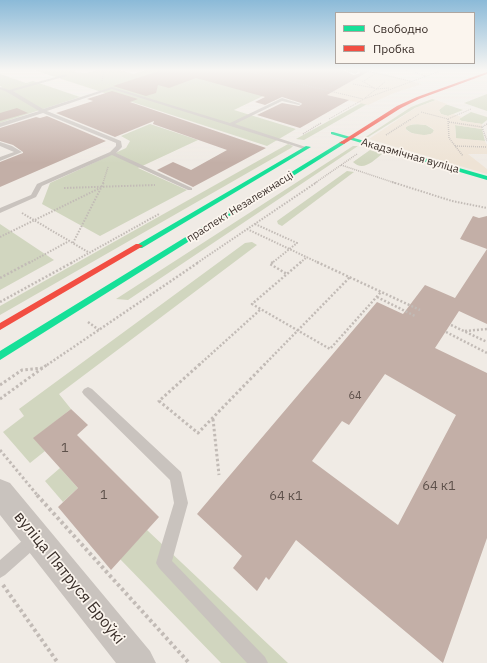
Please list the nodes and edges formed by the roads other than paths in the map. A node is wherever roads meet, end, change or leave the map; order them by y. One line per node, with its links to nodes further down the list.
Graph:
1 (26, 101): 8 (lane)
2 (73, 101): 8 (lane)
3 (155, 101): 9 (lane)
4 (278, 101): 9 (lane)
5 (289, 101): 7 (lane)
6 (412, 101): 13 (main road, праспект Незалежнасці)
7 (299, 104)
8 (43, 111): 10 (lane); 18 (lane)
9 (232, 124): 16 (lane)
10 (0, 125)
11 (346, 125): 12 (main road, праспект Незалежнасці)
12 (326, 137): 13 (main road, Акадэмічная вуліца); 16 (main road, праспект Незалежнасці)
13 (350, 138): 20 (main road, Акадэмічная вуліца); 24 (main road, праспект Незалежнасці)
14 (0, 144): 15 (lane)
15 (10, 147): 17 (lane); 19 (lane)
16 (306, 148): 23 (main road, праспект Незалежнасці)
17 (0, 150)
18 (112, 153): 21 (lane); 22 (lane)
19 (0, 159)
20 (487, 178)
21 (190, 189)
22 (0, 211)
23 (0, 327)
24 (0, 356)
25 (88, 392): 30 (lane)
26 (0, 493): 27 (street, вуліца Пятруся Броўкі)
27 (36, 538): 28 (lane); 29 (street, вуліца Пятруся Броўкі)
28 (0, 570)
29 (138, 663)
30 (259, 663)

